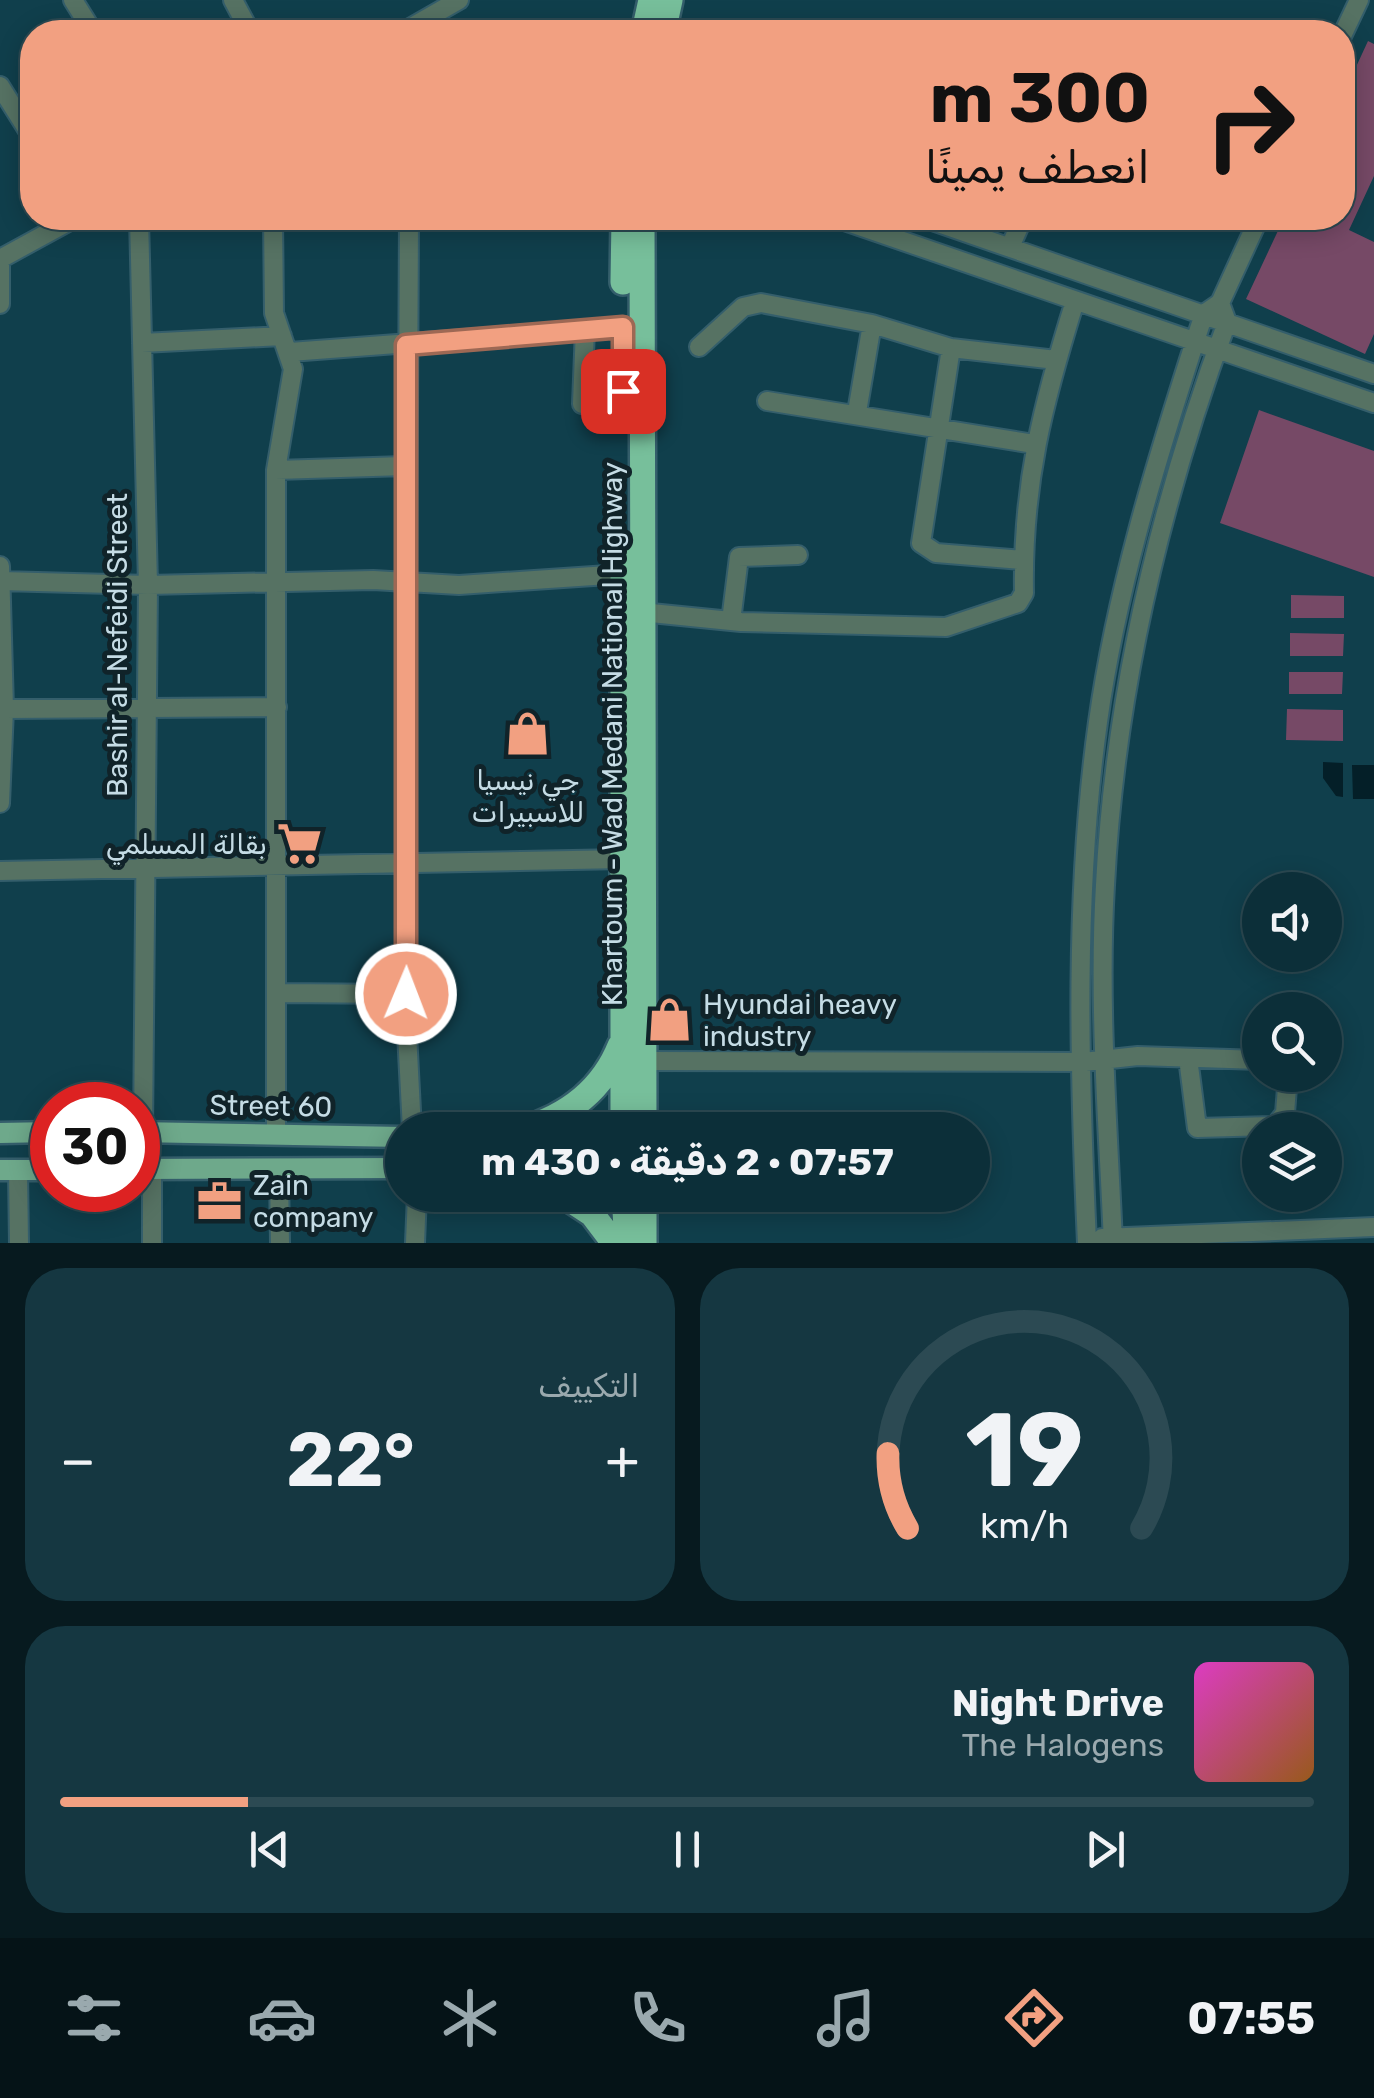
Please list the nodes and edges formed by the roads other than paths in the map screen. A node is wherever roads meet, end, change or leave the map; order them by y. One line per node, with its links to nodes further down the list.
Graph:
1 (459, 0): 2 (street)
2 (433, 6)
3 (0, 86): 4 (street)
4 (20, 118)
5 (52, 230): 17 (street)
6 (139, 230): 28 (street, Bashir al-Nefeidi Street)
7 (273, 230): 29 (street)
8 (409, 230): 30 (street)
9 (624, 230): 25 (highway, Khartoum - Wad Medani National Highway)
10 (642, 230): 18 (highway, Khartoum - Wad Medani National Highway)
11 (655, 230): 18 (highway)
12 (871, 230): 19 (street)
13 (960, 230): 16 (street)
14 (1018, 230): 16 (street)
15 (1253, 230): 20 (street)
16 (1010, 247): 22 (street)
17 (0, 258): 21 (street)
18 (641, 262): 56 (highway, Khartoum - Wad Medani National Highway)
19 (1075, 301): 27 (street); 35 (street)
20 (1220, 303): 22 (street); 23 (street)
21 (0, 304)
22 (1204, 314): 23 (street); 27 (street)
23 (1227, 322): 33 (street); 34 (street)
24 (872, 324): 31 (street); 32 (street); 42 (street)
25 (623, 327): 26 (street); 51 (highway, Khartoum - Wad Medani National Highway)
26 (585, 329): 30 (street); 40 (street)
27 (1195, 341): 33 (street); 41 (street)
28 (142, 343): 29 (street); 55 (street, Bashir al-Nefeidi Street)
29 (286, 344): 30 (street); 47 (street)
30 (406, 345): 46 (street)
31 (699, 347)
32 (952, 348): 35 (street); 44 (street)
33 (1217, 349): 37 (street); 43 (street)
34 (1328, 358): 36 (street); 37 (street)
35 (1056, 360): 45 (street)
36 (1374, 374)
37 (1319, 384): 39 (street)
38 (767, 400): 42 (street)
39 (1374, 403)
40 (582, 404)
41 (1173, 409): 43 (street); 75 (street)
42 (857, 412): 44 (street)
43 (1192, 417): 71 (street)
44 (937, 426): 45 (street); 49 (street)
45 (1034, 444): 49 (street)
46 (405, 466): 47 (street); 52 (street)
47 (276, 470): 54 (street)
48 (798, 554): 57 (street)
49 (1023, 560): 57 (street)
50 (0, 566): 53 (street)
51 (624, 574): 52 (street); 63 (highway, Khartoum - Wad Medani National Highway)
52 (408, 581): 54 (street); 65 (street)
53 (1, 582): 55 (street); 60 (street)
54 (276, 584): 55 (street); 59 (street)
55 (148, 585): 58 (street, Bashir al-Nefeidi Street)
56 (641, 612): 57 (street); 74 (highway, Khartoum - Wad Medani National Highway)
57 (731, 622)
58 (146, 706): 59 (street); 60 (street); 66 (street, Bashir al-Nefeidi Street)
59 (278, 707): 64 (street)
60 (4, 709): 61 (street)
61 (0, 772): 62 (street)
62 (0, 803)
63 (624, 859): 65 (street); 70 (highway, Khartoum - Wad Medani National Highway)
64 (280, 866): 65 (street); 66 (street); 68 (street)
65 (406, 867): 69 (street)
66 (144, 869): 67 (street); 76 (street, Bashir al-Nefeidi Street)
67 (0, 870)
68 (277, 993): 69 (street); 85 (street)
69 (406, 994): 78 (street)
70 (624, 1036): 79 (highway); 80 (highway, Khartoum - Wad Medani National Highway)
71 (1104, 1058): 72 (street); 75 (street); 98 (street)
72 (1188, 1058): 73 (street); 77 (street)
73 (1242, 1060)
74 (643, 1061): 75 (street); 81 (highway, Khartoum - Wad Medani National Highway)
75 (1083, 1062): 99 (street)
76 (141, 1082)
77 (1287, 1092)
78 (411, 1112)
79 (566, 1112)
80 (624, 1112)
81 (644, 1112)
82 (30, 1132): 84 (main road)
83 (160, 1132): 85 (main road, Street 60)
84 (0, 1133)
85 (276, 1133): 86 (main road, Street 60)
86 (385, 1136)
87 (160, 1168): 90 (main road)
88 (385, 1168): 90 (main road)
89 (9, 1170): 100 (street)
90 (279, 1170): 102 (street)
91 (149, 1212): 101 (street)
92 (416, 1212): 103 (street)
93 (589, 1212): 104 (highway)
94 (625, 1212): 105 (highway)
95 (644, 1212): 106 (highway)
96 (1374, 1227): 97 (street)
97 (1277, 1237): 98 (street)
98 (1113, 1240): 99 (street)
99 (1086, 1241)
100 (19, 1243)
101 (152, 1243)
102 (280, 1243)
103 (415, 1243)
104 (614, 1243)
105 (626, 1243)
106 (644, 1243)

